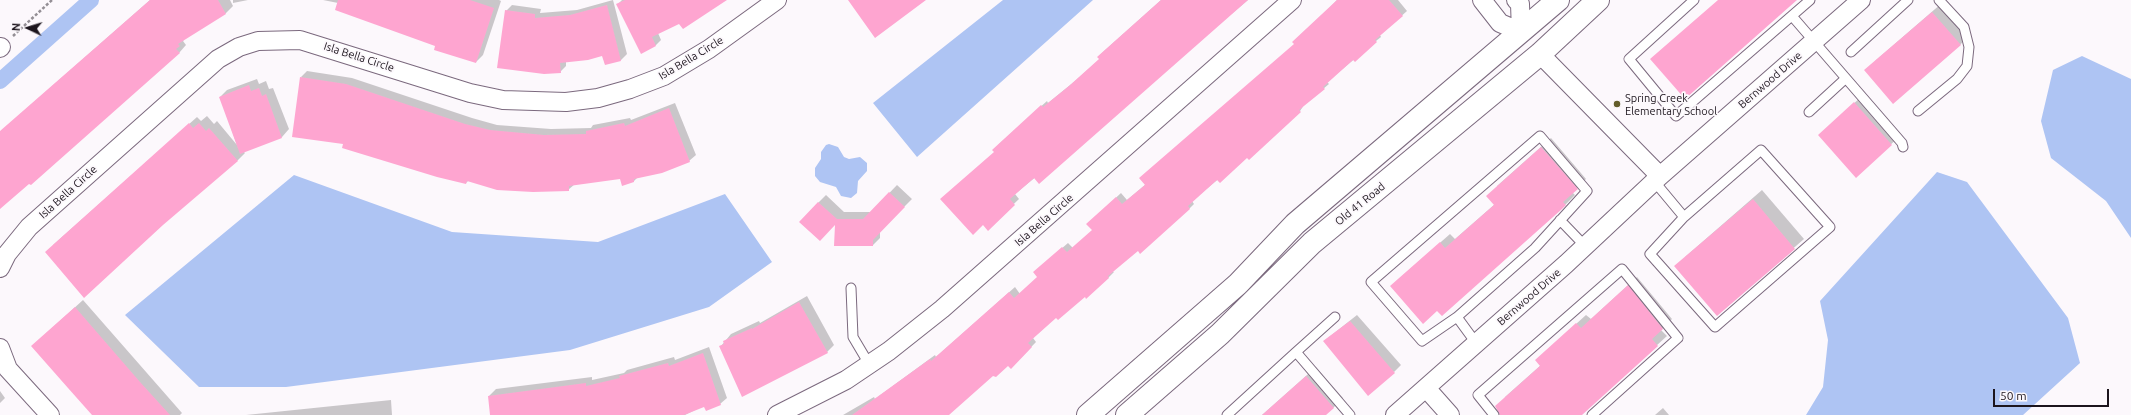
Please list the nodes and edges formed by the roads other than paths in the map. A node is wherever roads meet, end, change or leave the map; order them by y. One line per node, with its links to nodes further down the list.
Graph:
1 (777, 0): 25 (street, Isla Bella Circle)
2 (1292, 0): 32 (street, Isla Bella Circle)
3 (1482, 0): 13 (street)
4 (1516, 0): 13 (street)
5 (1558, 0): 13 (street)
6 (1598, 0): 16 (street, Old 41 Road)
7 (1694, 0): 12 (lane)
8 (1810, 0): 12 (lane)
9 (1861, 0): 14 (street, Bernwood Drive)
10 (1908, 0): 15 (lane)
11 (1939, 0): 19 (lane)
12 (1792, 16): 14 (lane)
13 (1521, 32): 16 (street); 37 (street)
14 (1813, 42): 17 (lane); 21 (street, Bernwood Drive)
15 (1851, 52)
16 (1540, 54): 21 (street); 38 (street, Old 41 Road)
17 (1845, 79): 18 (lane); 20 (lane)
18 (1809, 112)
19 (1918, 112)
20 (1903, 147)
21 (1657, 178): 22 (lane); 24 (street, Bernwood Drive)
22 (1684, 217): 22 (lane)
23 (1560, 220): 24 (lane); 28 (lane); 28 (lane)
24 (1585, 246): 29 (street, Bernwood Drive)
25 (0, 268)
26 (851, 288): 32 (lane)
27 (1335, 317): 31 (lane)
28 (1457, 317): 29 (lane)
29 (1476, 344): 33 (street, Bernwood Drive)
30 (0, 348): 35 (street)
31 (1296, 352): 34 (lane); 39 (lane)
32 (869, 364): 36 (street, Isla Bella Circle)
33 (1426, 388): 40 (street, Bernwood Drive); 41 (street)
34 (1344, 413)
35 (50, 415)
36 (777, 415)
37 (1088, 415)
38 (1127, 415)
39 (1227, 415)
40 (1395, 415)
41 (1450, 415)
42 (1494, 415): 43 (lane)
43 (1592, 415)

